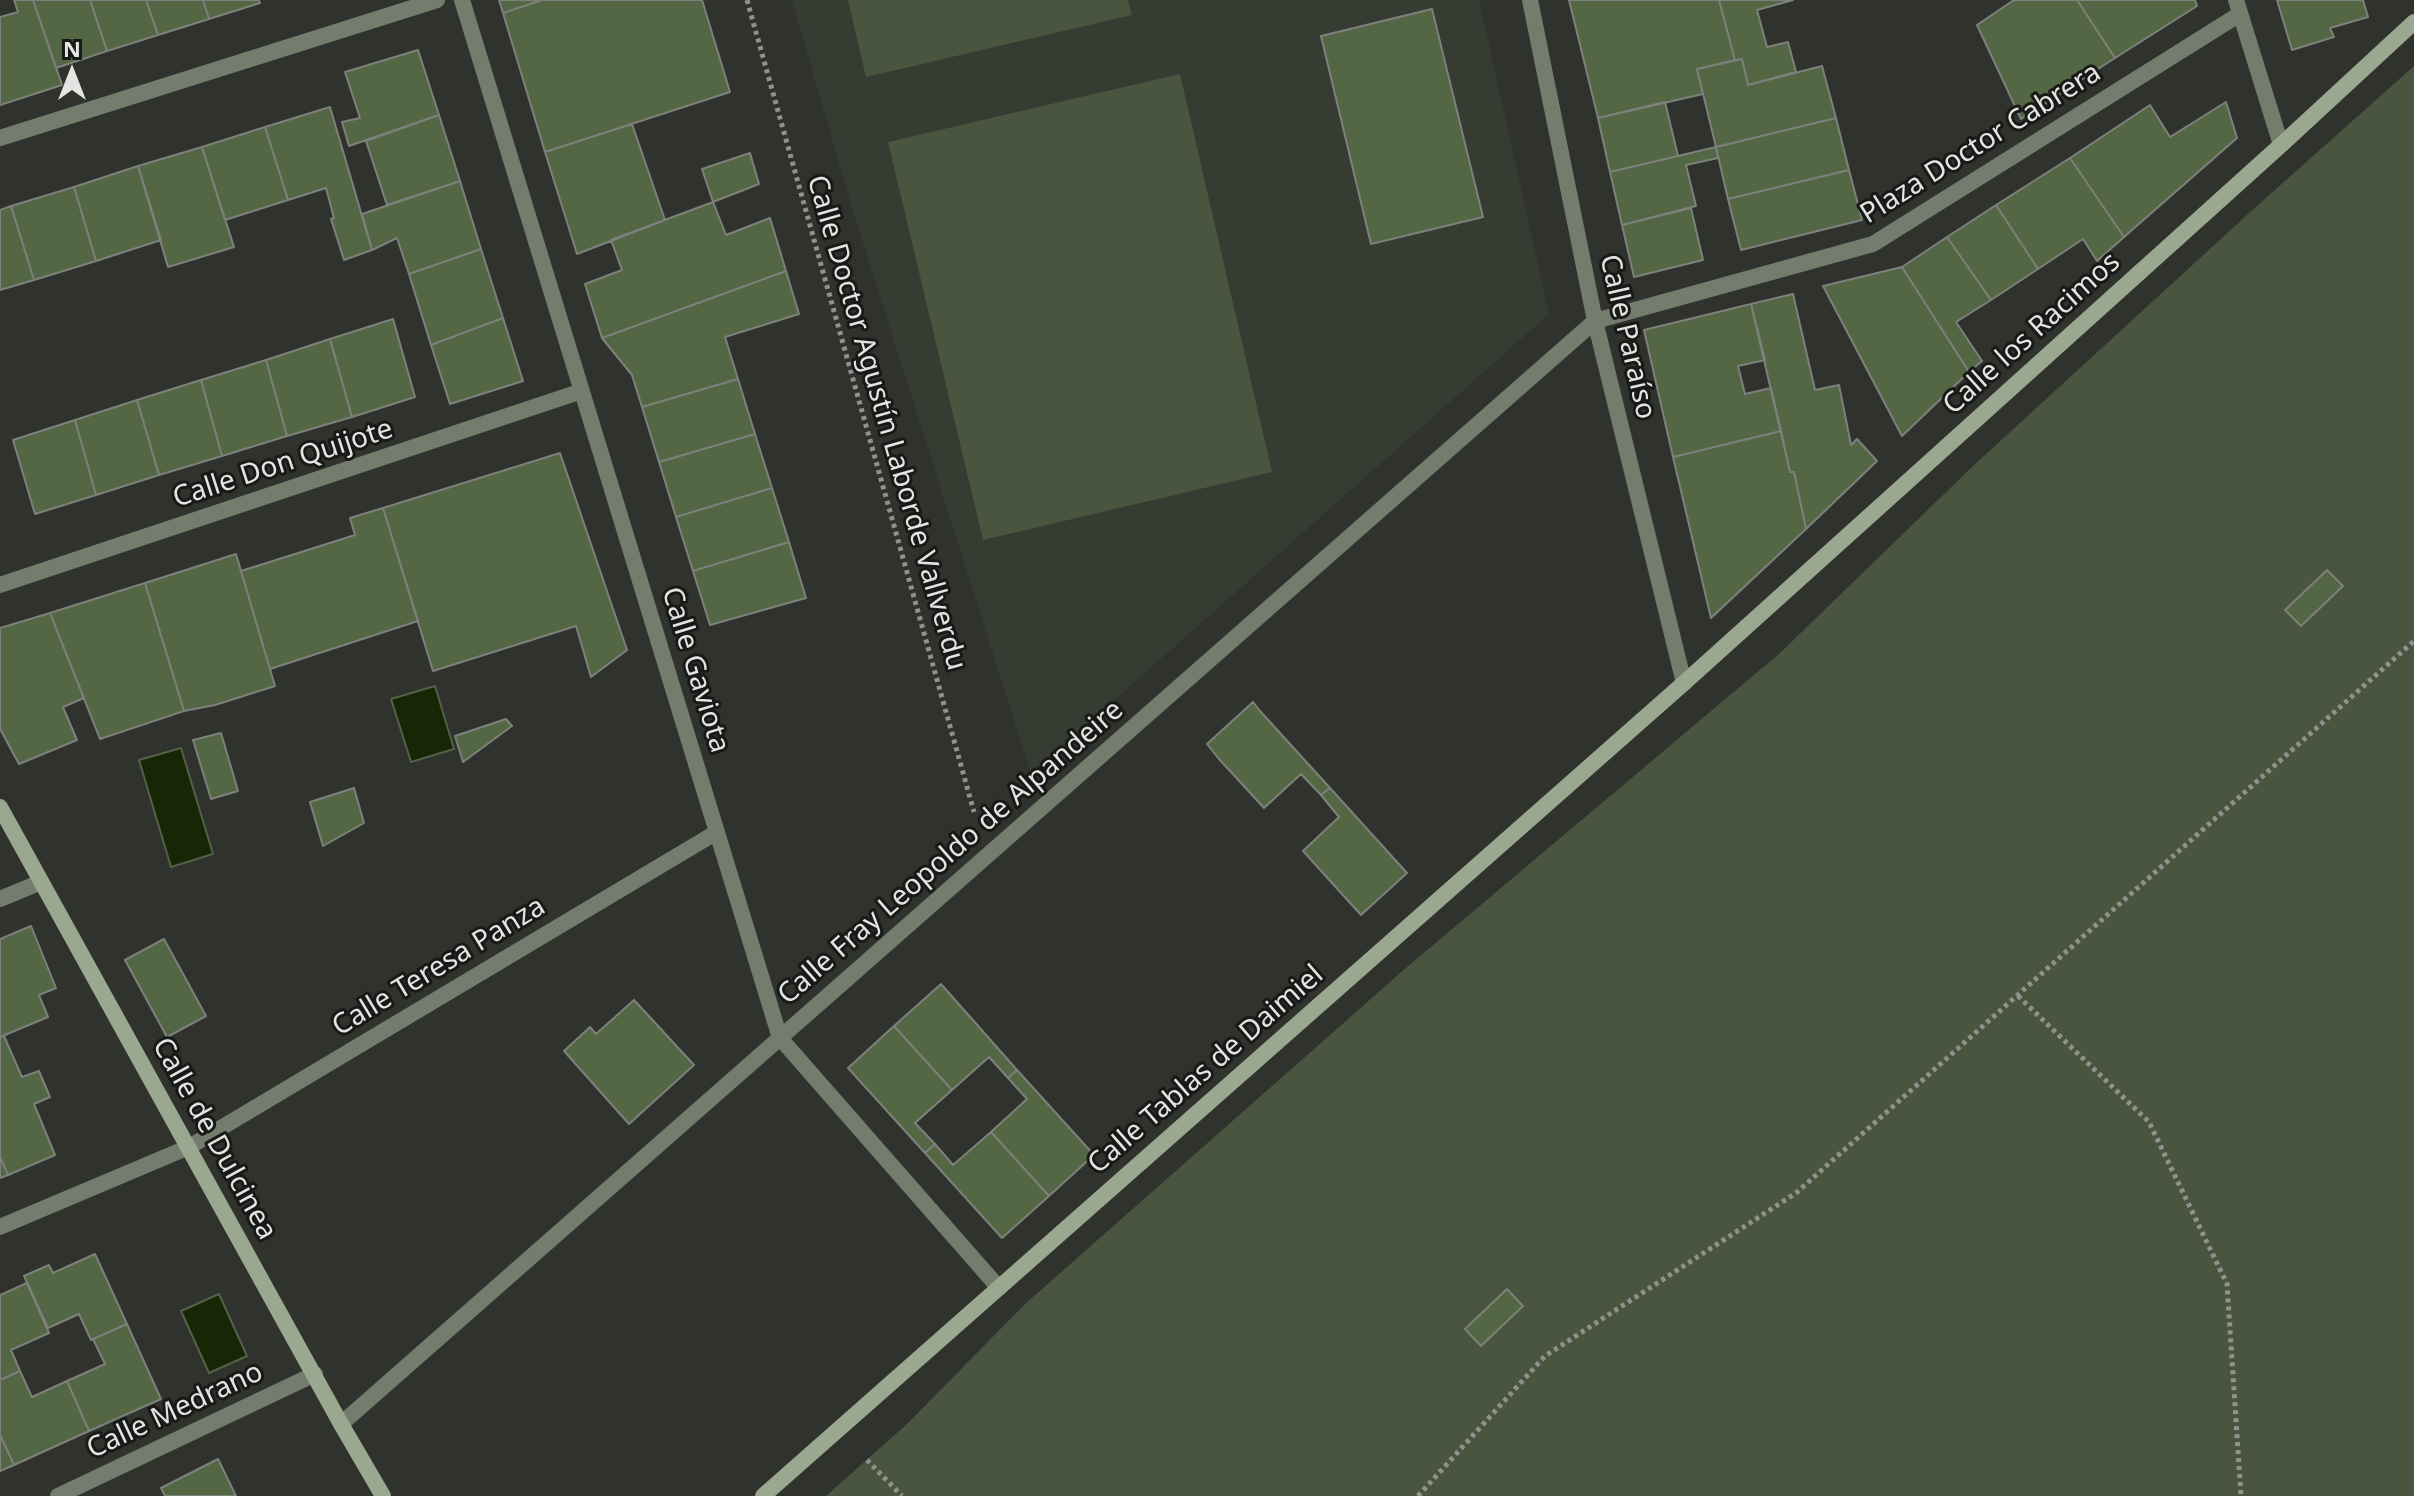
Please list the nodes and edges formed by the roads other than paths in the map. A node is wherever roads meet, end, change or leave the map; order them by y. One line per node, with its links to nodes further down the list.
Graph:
1 (437, 0): 6 (street)
2 (462, 0): 9 (street, Calle Gaviota)
3 (1530, 0): 8 (street, Calle Paraíso)
4 (2238, 7): 7 (street); 8 (street, Plaza Doctor Cabrera)
5 (2414, 22): 7 (street, Calle los Racimos)
6 (0, 138)
7 (2281, 145): 11 (street, Calle los Racimos)
8 (1595, 321): 11 (street, Calle Paraíso); 16 (street, Calle Fray Leopoldo de Alpandeire)
9 (582, 391): 10 (street, Calle Don Quijote); 13 (street, Calle Gaviota)
10 (0, 585)
11 (1684, 683): 19 (street, Calle Tablas de Daimiel)
12 (0, 807): 14 (street, Calle de Dulcinea)
13 (717, 832): 16 (street, Calle Gaviota); 17 (street, Calle Teresa Panza)
14 (41, 882): 15 (street); 17 (street, Calle de Dulcinea)
15 (0, 899)
16 (780, 1038): 19 (street, Calle Gaviota); 21 (street, Calle Fray Leopoldo de Alpandeire)
17 (189, 1147): 18 (street, Calle Teresa Panza); 20 (street, Calle de Dulcinea)
18 (0, 1227)
19 (999, 1288): 24 (street, Calle Tablas de Daimiel)
20 (315, 1374): 21 (street, Calle de Dulcinea); 22 (street, Calle Medrano)
21 (341, 1424): 23 (street, Calle de Dulcinea)
22 (58, 1496)
23 (383, 1496)
24 (763, 1496)

